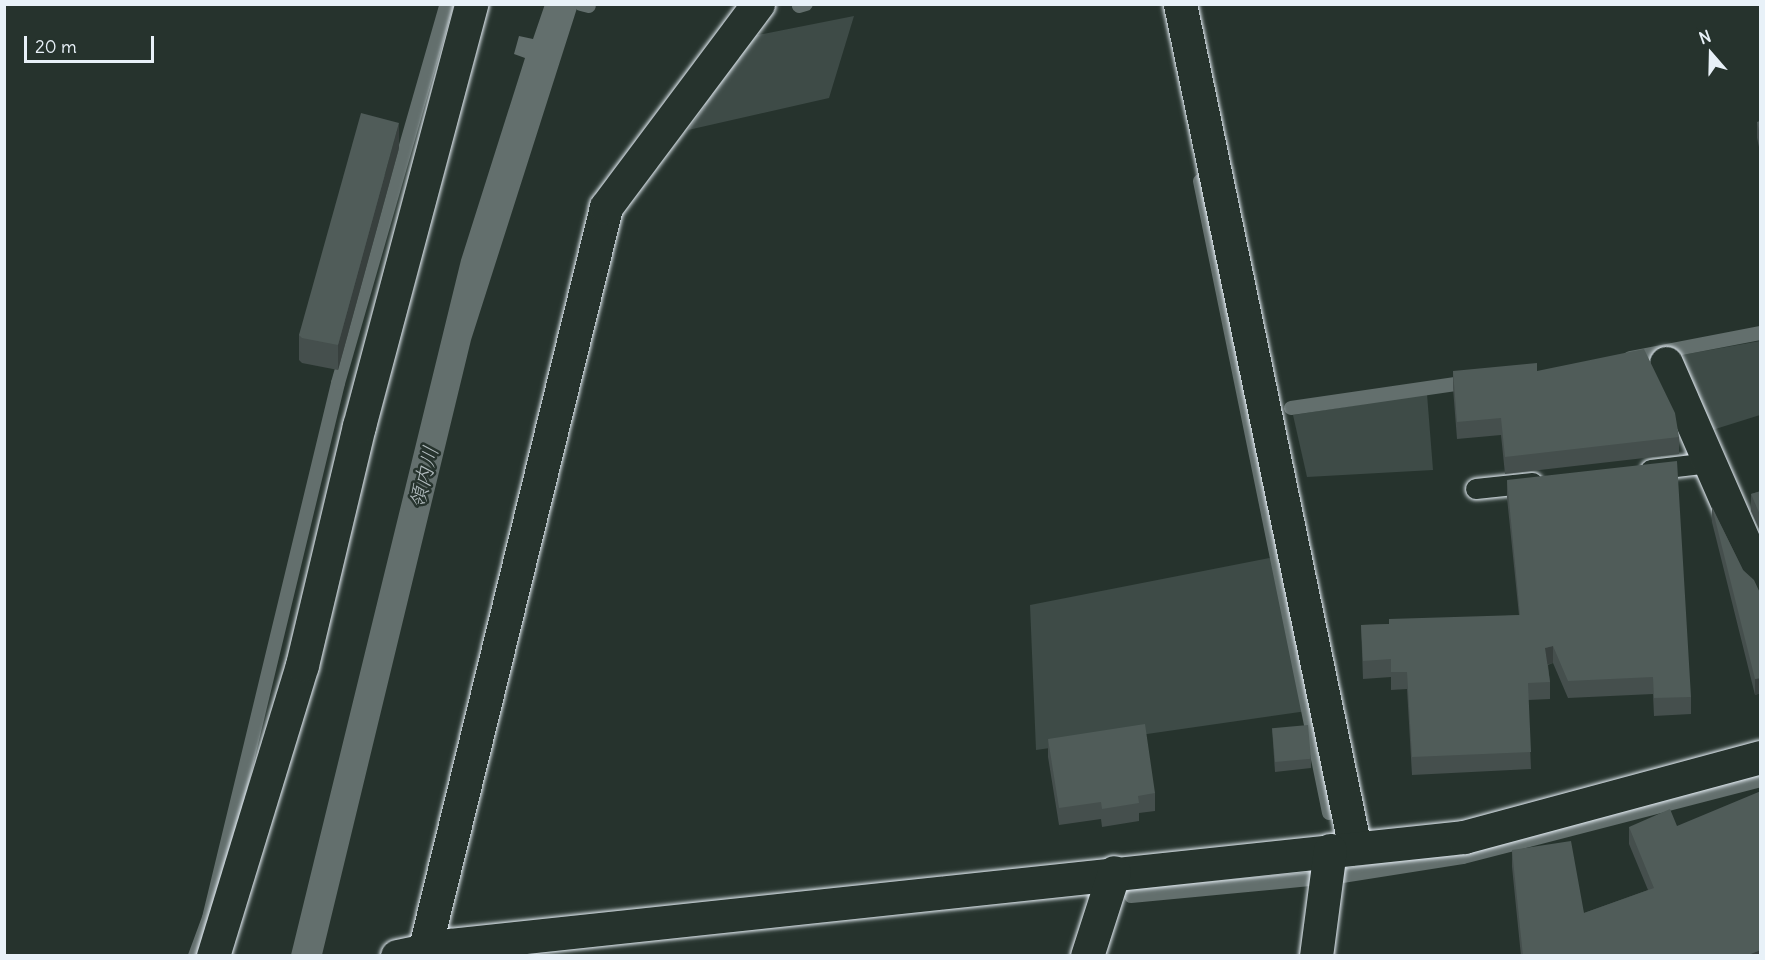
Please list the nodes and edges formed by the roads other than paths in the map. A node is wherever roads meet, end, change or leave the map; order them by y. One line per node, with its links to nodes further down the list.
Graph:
1 (471, 4): 14 (street)
2 (758, 4): 13 (street)
3 (1180, 4): 11 (street)
4 (1666, 363): 5 (street)
5 (1710, 464): 6 (lane); 9 (street)
6 (1628, 472)
7 (1558, 480): 8 (lane)
8 (1476, 489)
9 (1761, 578)
10 (1761, 757): 11 (street)
11 (1342, 849): 12 (street); 16 (street)
12 (1114, 872): 13 (street); 15 (street)
13 (415, 954)
14 (213, 956)
15 (1087, 956)
16 (1317, 956)

